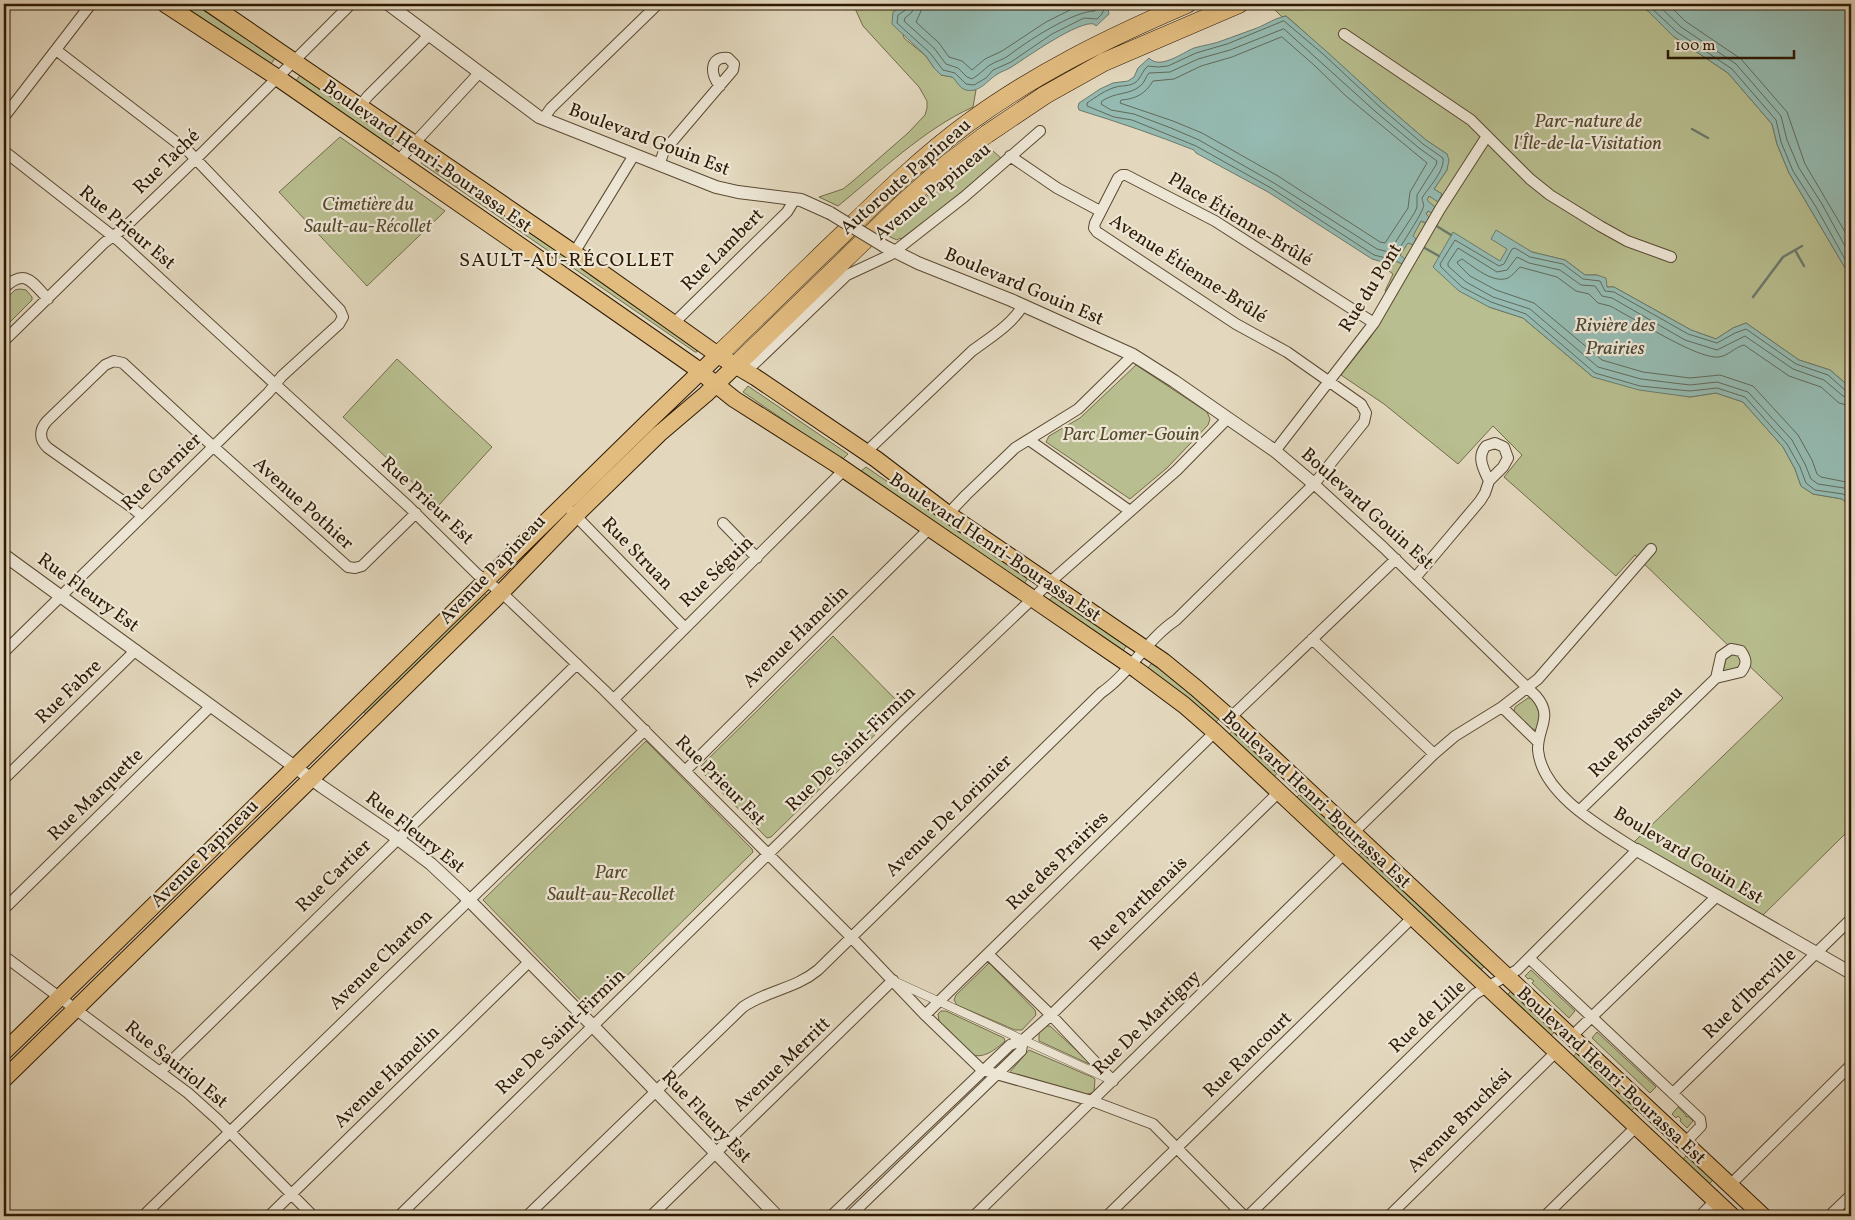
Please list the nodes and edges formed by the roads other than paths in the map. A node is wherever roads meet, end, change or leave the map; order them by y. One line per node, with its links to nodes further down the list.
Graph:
1 (91, 4): 11 (street)
2 (165, 4): 14 (main road, Boulevard Henri-Bourassa Est)
3 (210, 4): 12 (main road, Boulevard Henri-Bourassa Est)
4 (351, 4): 12 (street, Rue Taché)
5 (388, 4): 10 (street, Boulevard Gouin Est)
6 (658, 4): 18 (street)
7 (1187, 4): 40 (highway, Autoroute Papineau)
8 (1238, 4): 42 (highway, Autoroute Papineau)
9 (1344, 34): 20 (street)
10 (429, 35): 13 (street, Boulevard Gouin Est); 16 (street)
11 (56, 50): 17 (street); 25 (street)
12 (293, 61): 14 (street, Rue Taché); 16 (main road, Boulevard Henri-Bourassa Est)
13 (479, 73): 18 (street, Boulevard Gouin Est); 21 (street)
14 (278, 78): 25 (street, Rue Taché); 26 (main road, Boulevard Henri-Bourassa Est)
15 (720, 86): 27 (street)
16 (359, 107): 21 (main road, Boulevard Henri-Bourassa Est)
17 (4, 117)
18 (543, 119): 23 (street, Boulevard Gouin Est)
19 (1040, 131): 24 (street, Avenue Papineau)
20 (1487, 136): 33 (street); 37 (street, Rue du Pont)
21 (414, 144): 26 (street); 32 (main road, Boulevard Henri-Bourassa Est)
22 (4, 151): 30 (street, Rue Prieur Est)
23 (634, 156): 27 (street, Boulevard Gouin Est); 32 (street)
24 (1010, 156): 29 (street, Avenue Étienne-Brûlé); 31 (street, Avenue Papineau)
25 (196, 159): 30 (street, Rue Taché); 45 (street, Rue Garnier)
26 (398, 162): 43 (main road, Boulevard Henri-Bourassa Est)
27 (659, 165): 28 (street, Boulevard Gouin Est)
28 (794, 199): 31 (street, Boulevard Gouin Est, bridge); 38 (street, Rue Lambert)
29 (1100, 211): 37 (street, Place Étienne-Brûlé); 44 (street, Avenue Étienne-Brûlé)
30 (114, 236): 35 (street, Rue Taché); 45 (street, Rue Prieur Est)
31 (889, 249): 36 (street, Boulevard Gouin Est); 42 (street, Avenue Papineau)
32 (574, 253): 38 (main road, Boulevard Henri-Bourassa Est)
33 (1671, 258)
34 (4, 288): 35 (street)
35 (48, 298): 39 (street, Rue Taché)
36 (1022, 305): 41 (street, Boulevard Gouin Est); 52 (street)
37 (1374, 322): 44 (street, Rue du Pont)
38 (674, 323): 40 (main road, Boulevard Henri-Bourassa Est)
39 (4, 341)
40 (718, 355): 42 (main road, Boulevard Henri-Bourassa Est); 43 (main road, Avenue Papineau)
41 (1133, 355): 48 (street, Boulevard Gouin Est); 49 (street)
42 (735, 366): 46 (main road, Avenue Papineau); 52 (main road, Boulevard Henri-Bourassa Est)
43 (700, 372): 46 (main road, Boulevard Henri-Bourassa Est); 56 (main road, Avenue Papineau)
44 (1330, 382): 47 (street, Avenue Étienne-Brûlé); 51 (street, Rue du Pont)
45 (276, 385): 50 (street, Rue Garnier); 58 (street, Rue Prieur Est)
46 (716, 385): 53 (main road, Boulevard Henri-Bourassa Est); 56 (main road, Avenue Papineau)
47 (1365, 409): 55 (street, Avenue De Lorimier)
48 (1226, 419): 51 (street, Boulevard Gouin Est); 57 (street, Rue De Saint-Firmin)
49 (1029, 440): 57 (street); 59 (street)
50 (214, 447): 58 (street, Avenue Pothier); 60 (street, Rue Garnier); 60 (street, Avenue Pothier)
51 (1275, 451): 55 (street, Boulevard Gouin Est)
52 (865, 453): 59 (main road, Boulevard Henri-Bourassa Est)
53 (844, 470): 62 (main road, Boulevard Henri-Bourassa Est); 65 (street, Rue Séguin)
54 (1489, 481): 67 (street)
55 (1314, 484): 66 (street, Boulevard Gouin Est); 75 (street, Avenue De Lorimier)
56 (569, 510): 68 (main road, Avenue Papineau); 70 (main road, Avenue Papineau); 73 (street, Rue Struan)
57 (1130, 511): 69 (street, Rue De Saint-Firmin)
58 (416, 513): 68 (street, Rue Prieur Est)
59 (948, 514): 69 (main road, Boulevard Henri-Bourassa Est)
60 (142, 516): 71 (street, Rue Garnier)
61 (723, 523): 65 (street)
62 (930, 528): 72 (main road, Boulevard Henri-Bourassa Est); 91 (street, Avenue Hamelin)
63 (1651, 549): 81 (street)
64 (4, 555): 71 (street, Rue Fleury Est)
65 (757, 558): 73 (street, Rue Séguin)
66 (1396, 559): 67 (street, Boulevard Gouin Est); 74 (street)
67 (1415, 578): 81 (street, Boulevard Gouin Est)
68 (486, 581): 70 (street, Rue Prieur Est); 90 (main road, Avenue Papineau)
69 (1049, 583): 72 (street, Rue De Saint-Firmin); 75 (main road, Boulevard Henri-Bourassa Est)
70 (501, 592): 78 (street, Rue Prieur Est); 92 (main road, Avenue Papineau)
71 (61, 596): 76 (street, Rue Fleury Est); 77 (street, Rue Garnier)
72 (1033, 598): 79 (main road, Boulevard Henri-Bourassa Est); 99 (street, Rue De Saint-Firmin)
73 (685, 628): 82 (street, Rue Séguin)
74 (1312, 639): 85 (street); 89 (street)
75 (1144, 648): 79 (street, Avenue De Lorimier); 85 (main road, Boulevard Henri-Bourassa Est)
76 (136, 650): 83 (street, Rue Fleury Est); 93 (street, Rue Fabre)
77 (4, 652)
78 (576, 664): 82 (street, Rue Prieur Est); 97 (street, Rue Cartier)
79 (1130, 665): 87 (main road, Boulevard Henri-Bourassa Est); 106 (street, Avenue De Lorimier)
80 (1716, 678): 95 (street, Rue Brousseau)
81 (1528, 687): 84 (street); 88 (street, Boulevard Gouin Est)
82 (614, 699): 86 (street, Rue Prieur Est)
83 (211, 706): 90 (street, Rue Fleury Est); 103 (street, Rue Marquette)
84 (1502, 706): 88 (street); 89 (street)
85 (1230, 718): 96 (main road, Boulevard Henri-Bourassa Est)
86 (645, 730): 91 (street, Rue Prieur Est); 102 (street, Avenue Charton)
87 (1215, 732): 94 (main road, Boulevard Henri-Bourassa Est); 108 (street, Rue des Prairies)
88 (1538, 742): 95 (street, Boulevard Gouin Est)
89 (1434, 754): 96 (street)
90 (296, 767): 92 (street, Rue Fleury Est); 116 (main road, Avenue Papineau)
91 (685, 771): 99 (street, Rue Prieur Est)
92 (310, 778): 97 (street, Rue Fleury Est); 118 (main road, Avenue Papineau)
93 (4, 779)
94 (1279, 792): 100 (main road, Boulevard Henri-Bourassa Est); 120 (street, Rue Parthenais)
95 (1579, 810): 98 (street, Boulevard Gouin Est)
96 (1353, 833): 113 (main road, Boulevard Henri-Bourassa Est)
97 (398, 839): 102 (street, Rue Fleury Est); 129 (street, Rue Cartier)
98 (1637, 850): 101 (street, Boulevard Gouin Est); 110 (street, Rue de Lille)
99 (768, 854): 106 (street, Rue Prieur Est); 122 (street, Rue De Saint-Firmin)
100 (1344, 854): 104 (main road, Boulevard Henri-Bourassa Est); 132 (street, Rue De Martigny)
101 (1717, 896): 107 (street, Boulevard Gouin Est); 121 (street)
102 (468, 900): 111 (street, Rue Fleury Est); 137 (street, Avenue Charton)
103 (4, 908)
104 (1412, 918): 115 (main road, Boulevard Henri-Bourassa Est); 139 (street, Rue Rancourt)
105 (1851, 919): 107 (street, Rue d'Iberville)
106 (851, 937): 114 (street, Rue Prieur Est); 133 (street, Avenue De Lorimier)
107 (1817, 953): 112 (street, Boulevard Gouin Est); 134 (street, Rue d'Iberville)
108 (988, 954): 117 (street, Rue des Prairies); 120 (street)
109 (4, 956): 116 (street, Rue Sauriol Est)
110 (1529, 958): 113 (street, Rue de Lille); 121 (street, Boulevard Henri-Bourassa Est)
111 (529, 962): 122 (street, Rue Fleury Est); 142 (street, Avenue Hamelin)
112 (1851, 973)
113 (1506, 976): 115 (street, Rue de Lille); 123 (main road, Boulevard Henri-Bourassa Est)
114 (893, 980): 117 (street, Rue Prieur Est); 119 (street, Rue Prieur Est); 140 (street, Avenue Merritt)
115 (1486, 987): 126 (main road, Boulevard Henri-Bourassa Est); 157 (street, Rue de Lille)
116 (59, 997): 118 (street, Rue Sauriol Est); 125 (main road, Avenue Papineau)
117 (940, 1002): 119 (street, Rue des Prairies); 124 (street, Rue Prieur Est)
118 (75, 1009): 129 (street, Rue Sauriol Est); 131 (main road, Avenue Papineau)
119 (925, 1015): 128 (street, Rue Prieur Est)
120 (1051, 1015): 124 (street, Rue Parthenais); 132 (street)
121 (1591, 1017): 123 (street); 134 (street, Boulevard Henri-Bourassa Est)
122 (593, 1026): 133 (street, Rue Fleury Est); 148 (street, Rue De Saint-Firmin)
123 (1571, 1037): 138 (main road, Boulevard Henri-Bourassa Est)
124 (1023, 1040): 128 (street, Rue Parthenais); 130 (street, Rue Parthenais); 132 (street, Rue Prieur Est)
125 (4, 1052)
126 (1556, 1052): 136 (main road, Boulevard Henri-Bourassa Est); 158 (street, Avenue Bruchési)
127 (1851, 1065): 141 (street)
128 (982, 1070): 130 (street, Rue Prieur Est); 152 (street, Rue Parthenais)
129 (160, 1072): 137 (street, Rue Sauriol Est)
130 (996, 1074): 135 (street, Rue Prieur Est); 153 (street, Rue Parthenais)
131 (4, 1079)
132 (1113, 1081): 135 (street, Rue De Martigny)
133 (655, 1092): 140 (street, Rue Fleury Est); 149 (street, Avenue De Lorimier)
134 (1672, 1093): 138 (street, Boulevard Henri-Bourassa Est)
135 (1092, 1101): 139 (street, Rue Prieur Est); 154 (street, Rue De Martigny)
136 (1636, 1127): 144 (main road, Boulevard Henri-Bourassa Est); 159 (street)
137 (230, 1132): 142 (street, Rue Sauriol Est); 145 (street, Avenue Charton)
138 (1684, 1144): 141 (main road, Boulevard Henri-Bourassa Est)
139 (1177, 1148): 155 (street, Rue Rancourt); 156 (street, Rue Prieur Est)
140 (716, 1154): 150 (street, Avenue Merritt); 151 (street, Rue Fleury Est)
141 (1729, 1186): 162 (main road, Boulevard Henri-Bourassa Est)
142 (292, 1194): 146 (street, Avenue Hamelin); 147 (street, Rue Sauriol Est)
143 (1851, 1195): 163 (street)
144 (1715, 1201): 160 (street); 161 (main road, Boulevard Henri-Bourassa Est)
145 (143, 1216)
146 (269, 1216)
147 (313, 1216)
148 (399, 1216)
149 (527, 1216)
150 (651, 1216)
151 (777, 1216)
152 (831, 1216)
153 (850, 1216)
154 (974, 1216)
155 (1107, 1216)
156 (1244, 1216)
157 (1248, 1216)
158 (1389, 1216)
159 (1545, 1216)
160 (1700, 1216)
161 (1732, 1216)
162 (1762, 1216)
163 (1829, 1216)

